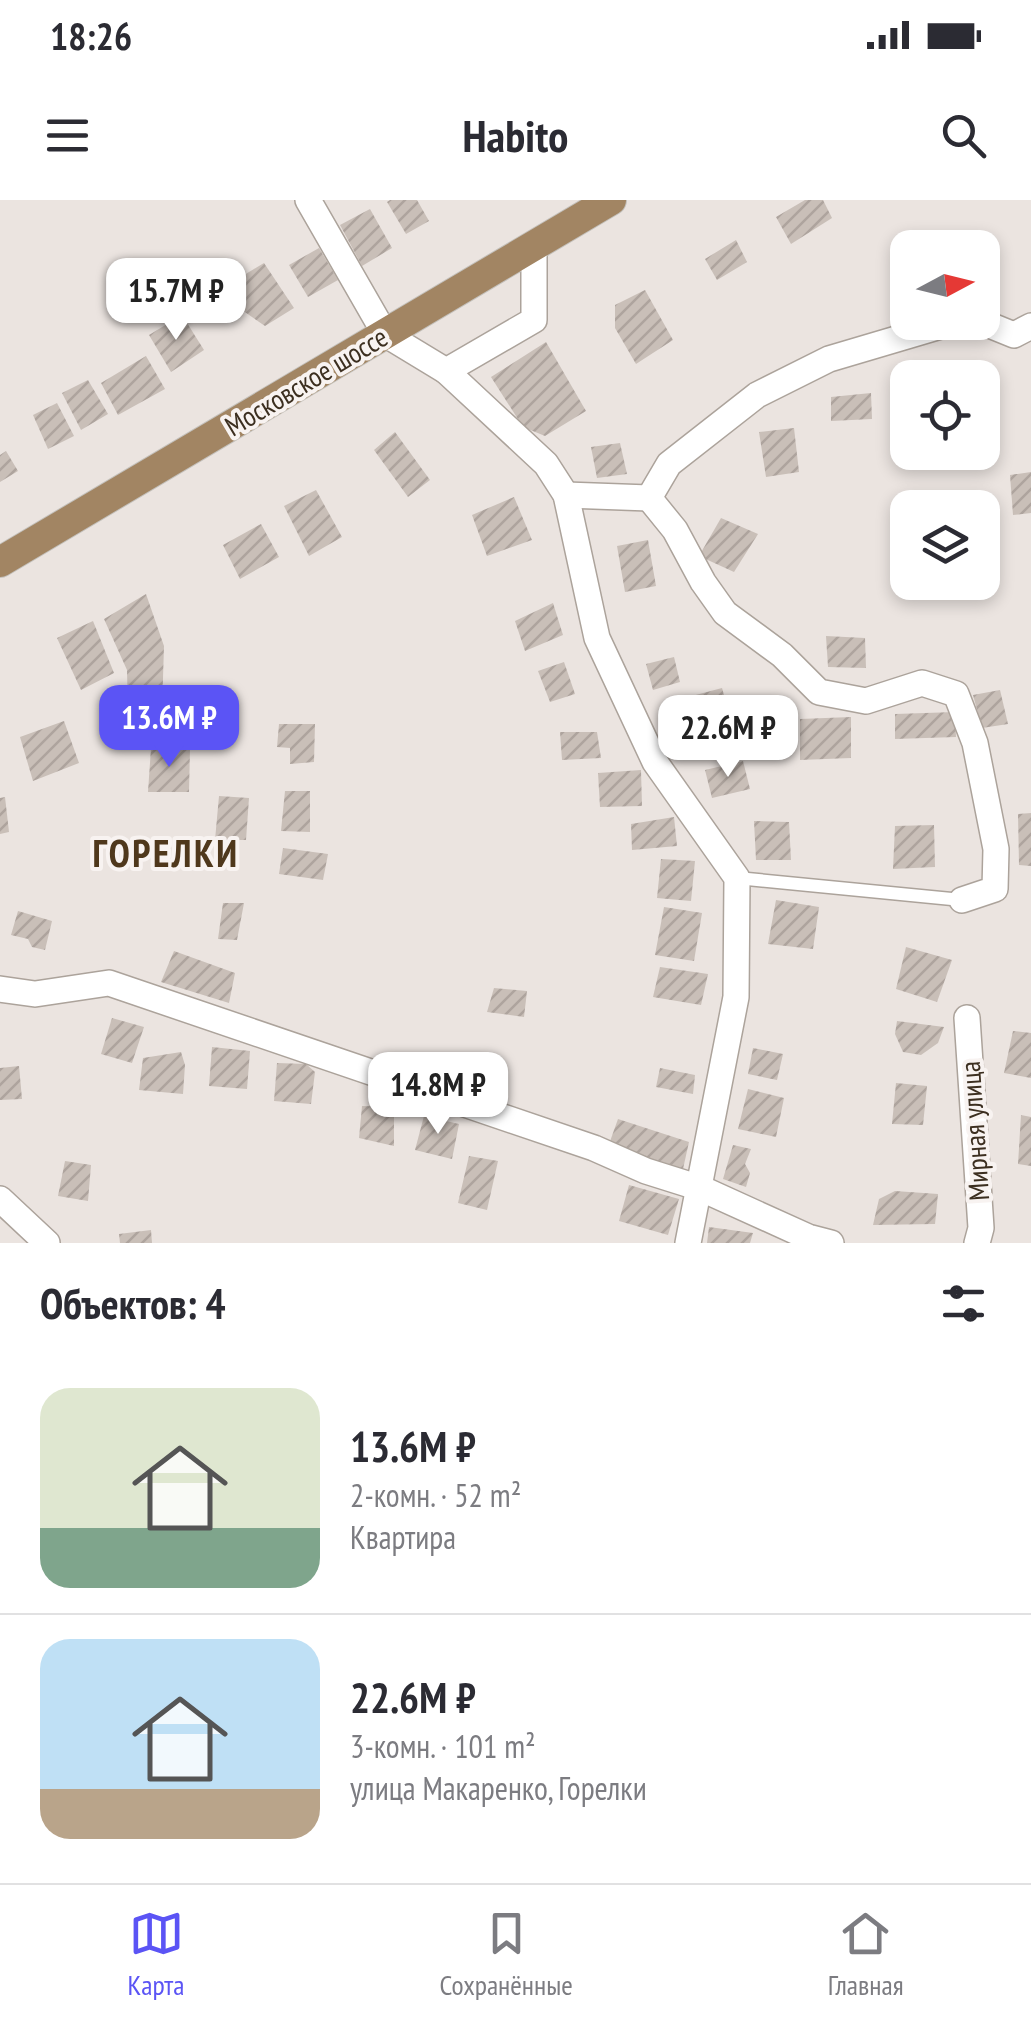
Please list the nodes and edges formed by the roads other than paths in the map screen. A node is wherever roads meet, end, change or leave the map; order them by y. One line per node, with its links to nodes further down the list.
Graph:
1 (308, 200): 6 (street)
2 (611, 200): 3 (main road, Московское шоссе)
3 (534, 246): 6 (main road, Московское шоссе); 8 (street)
4 (1031, 326): 5 (street)
5 (1000, 329)
6 (385, 334): 8 (street); 11 (main road, Московское шоссе)
7 (893, 340): 10 (street)
8 (446, 371): 9 (street)
9 (566, 495): 10 (street); 12 (street)
10 (649, 498): 13 (street)
11 (0, 562)
12 (738, 878): 13 (lane); 16 (street)
13 (962, 900)
14 (0, 989): 16 (street)
15 (966, 1018): 21 (street, Мирная улица)
16 (700, 1188): 19 (street); 20 (street)
17 (0, 1199): 18 (street)
18 (47, 1243)
19 (688, 1243)
20 (831, 1243)
21 (977, 1243)

